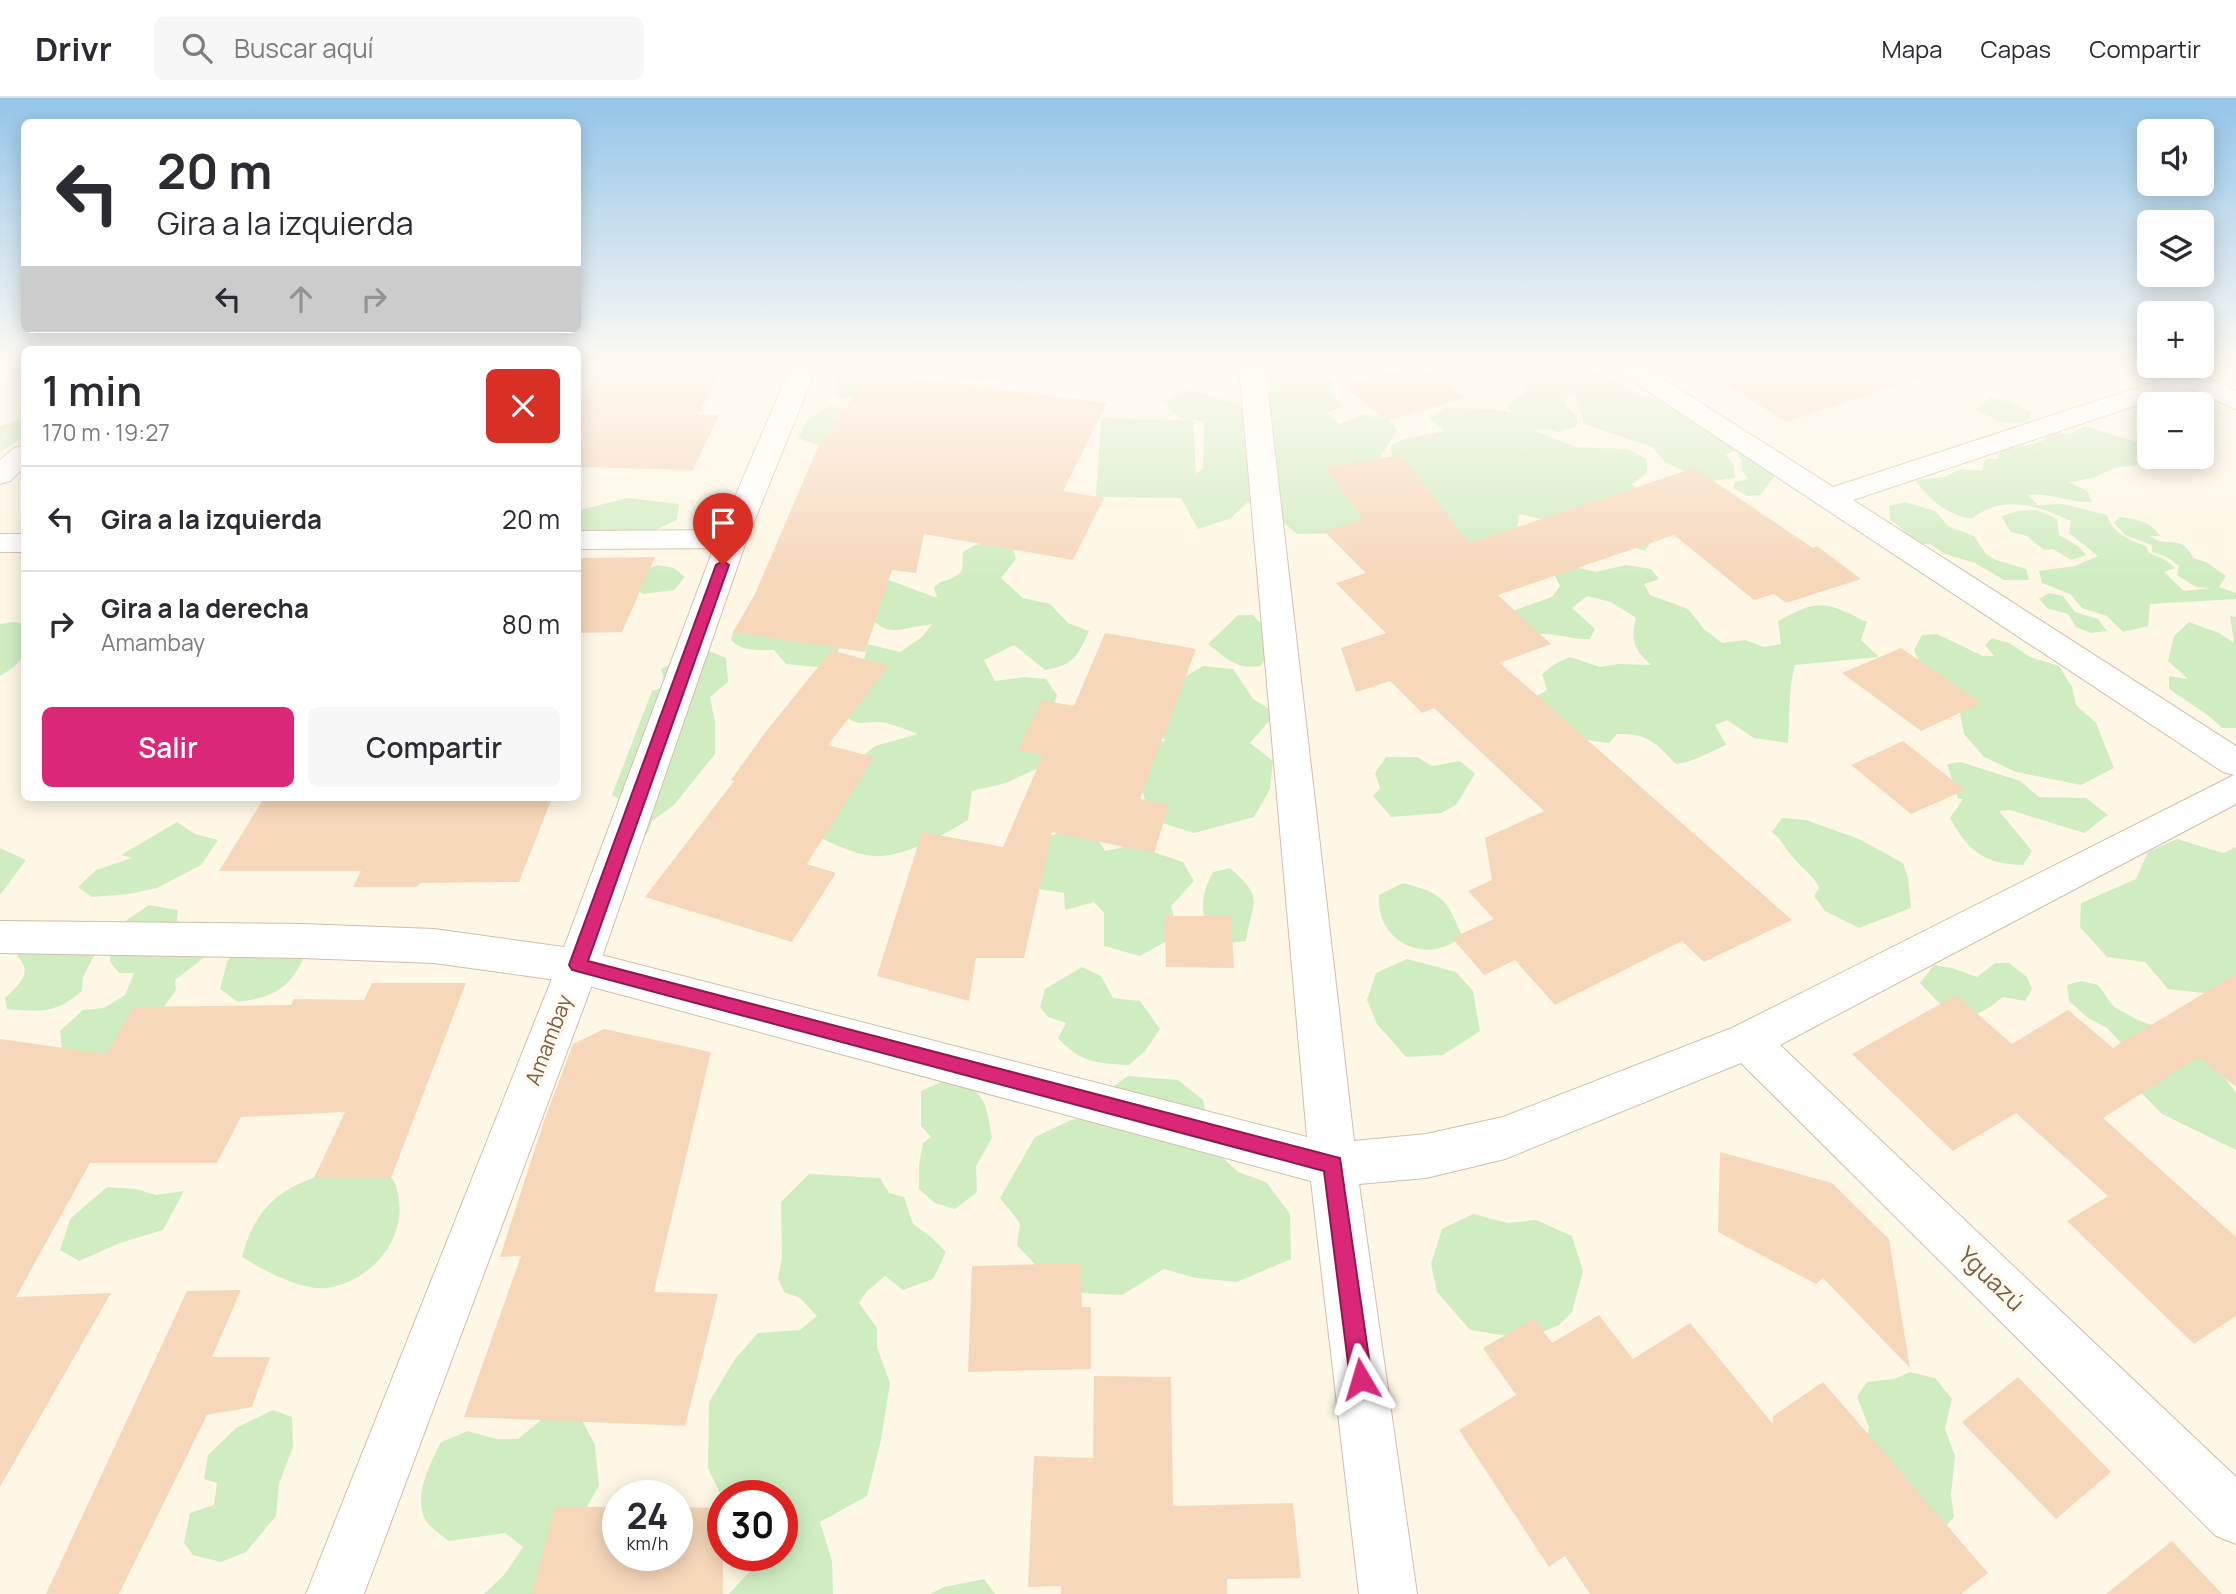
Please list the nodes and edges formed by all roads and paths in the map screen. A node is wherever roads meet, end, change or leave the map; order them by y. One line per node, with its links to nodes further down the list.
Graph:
1 (775, 436): 9 (street, Amambay)
2 (1264, 436): 17 (street)
3 (1732, 436): 7 (street)
4 (2018, 436): 7 (street)
5 (21, 457): 6 (street)
6 (0, 475)
7 (1827, 499): 12 (street)
8 (581, 540): 9 (street)
9 (732, 540): 15 (street, Amambay)
10 (0, 543): 11 (street)
11 (21, 543)
12 (2236, 763)
13 (2236, 788): 16 (street)
14 (0, 937): 15 (street)
15 (578, 965): 17 (street); 19 (street, Amambay)
16 (1747, 1041): 17 (street); 18 (street, Yguazú)
17 (1333, 1165): 20 (street)
18 (2236, 1516)
19 (335, 1594)
20 (1388, 1594)

